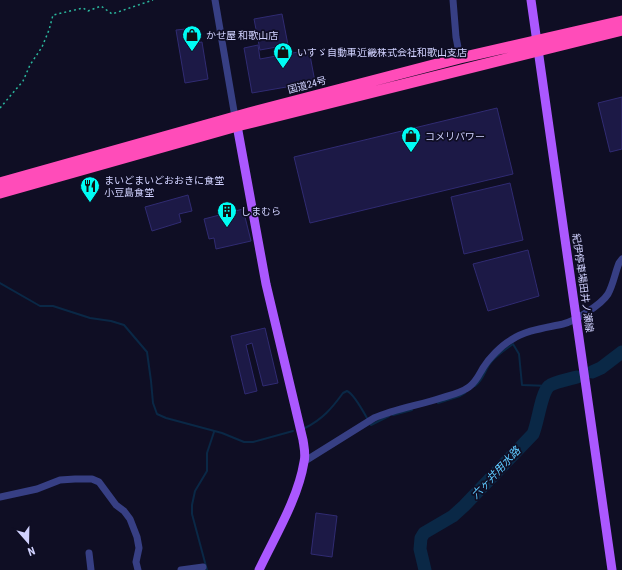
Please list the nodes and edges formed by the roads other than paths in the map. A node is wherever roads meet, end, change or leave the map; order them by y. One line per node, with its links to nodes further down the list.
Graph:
1 (215, 0): 8 (street)
2 (453, 0): 7 (street)
3 (531, 0): 6 (main road, 紀伊停車場田井ノ瀬線)
4 (622, 21): 6 (highway, 国道24号)
5 (622, 30): 6 (highway, 国道24号)
6 (538, 45): 7 (highway, 国道24号); 8 (highway, 国道24号); 12 (main road, 紀伊停車場田井ノ瀬線)
7 (460, 58): 8 (highway, 国道24号)
8 (236, 121): 9 (highway, 国道24号); 10 (highway, 国道24号); 13 (main road)
9 (0, 183)
10 (0, 193)
11 (622, 259): 12 (street)
12 (577, 317): 13 (street); 21 (main road, 紀伊停車場田井ノ瀬線)
13 (305, 461): 20 (main road)
14 (0, 497): 18 (street)
15 (89, 553): 17 (street)
16 (203, 567): 19 (street)
17 (91, 570)
18 (138, 570)
19 (181, 570)
20 (259, 570)
21 (612, 570)

